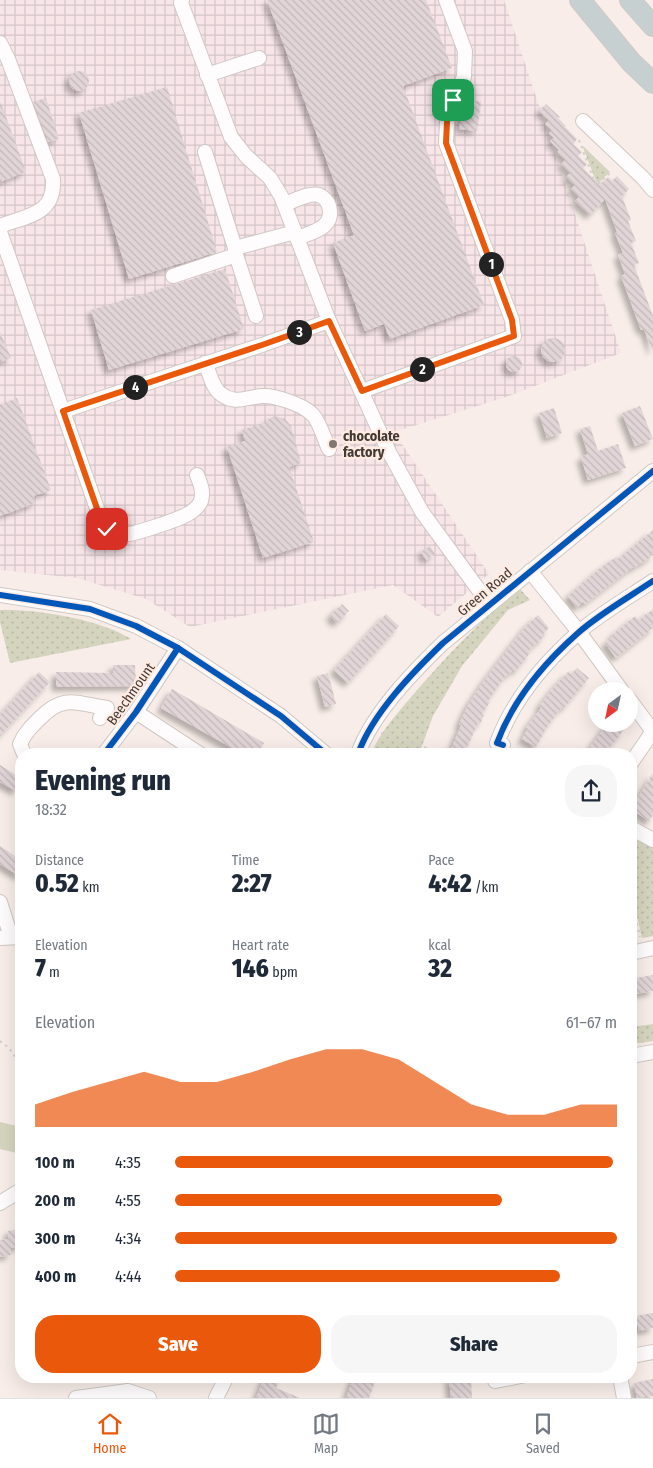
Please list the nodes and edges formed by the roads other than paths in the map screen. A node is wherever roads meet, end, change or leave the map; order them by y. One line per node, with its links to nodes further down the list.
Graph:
1 (182, 0): 8 (street)
2 (446, 0): 22 (street)
3 (580, 0): 9 (highway)
4 (630, 0): 5 (highway)
5 (653, 26)
6 (0, 43): 14 (street)
7 (260, 58): 8 (street)
8 (207, 75): 13 (street)
9 (653, 83)
10 (583, 121): 12 (street)
11 (206, 152): 17 (street)
12 (653, 190)
13 (285, 204): 16 (street); 16 (street)
14 (0, 226)
15 (0, 232): 23 (street)
16 (296, 235): 17 (street); 20 (street)
17 (236, 252): 18 (street); 19 (street)
18 (173, 276)
19 (256, 316)
20 (329, 321): 21 (street); 22 (street)
21 (204, 363): 23 (street); 24 (street)
22 (362, 391): 30 (street)
23 (63, 411): 26 (street)
24 (329, 449)
25 (653, 471): 27 (street, Green Road)
26 (197, 475)
27 (530, 571): 30 (street, Green Road); 31 (street)
28 (653, 581): 31 (street)
29 (0, 595): 32 (street)
30 (489, 604): 43 (street, Green Road)
31 (579, 632): 33 (street); 38 (street)
32 (178, 648): 35 (street, Beechmount); 42 (street)
33 (615, 682)
34 (638, 711): 37 (street)
35 (136, 712): 40 (street, Beechmount); 41 (street, Beechmount)
36 (100, 718): 39 (street, Beechmount)
37 (653, 730): 44 (street)
38 (503, 745)
39 (22, 748)
40 (109, 748)
41 (191, 748)
42 (319, 748)
43 (361, 748)
44 (637, 755)
45 (637, 831): 46 (street)
46 (653, 840)
47 (0, 902): 48 (street)
48 (11, 937)
49 (653, 1052): 50 (street)
50 (637, 1055)
51 (15, 1194): 52 (street)
52 (0, 1203)
53 (653, 1352): 54 (street)
54 (637, 1355)
55 (224, 1383): 59 (street)
56 (621, 1383): 60 (street)
57 (76, 1398): 58 (street)
58 (149, 1398)
59 (216, 1398)
60 (624, 1398)

